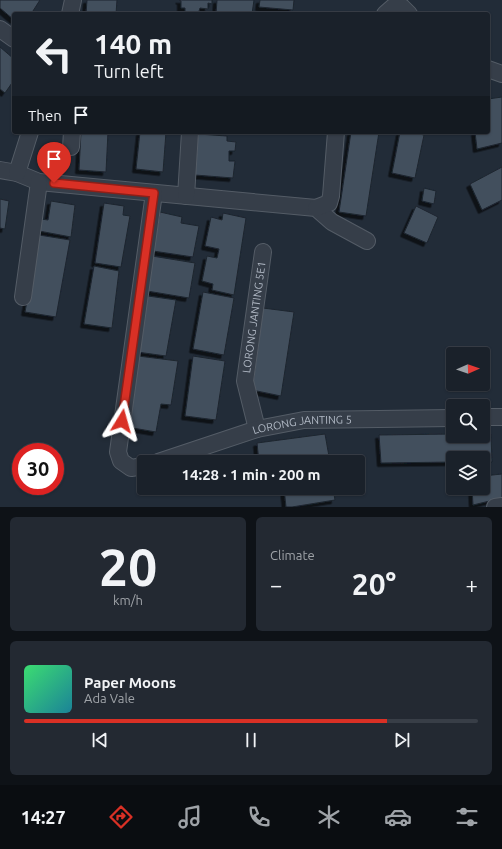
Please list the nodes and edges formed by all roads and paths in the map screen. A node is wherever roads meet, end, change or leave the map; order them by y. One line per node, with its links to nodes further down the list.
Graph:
1 (73, 0): 2 (street)
2 (70, 12)
3 (387, 12): 4 (street)
4 (407, 12)
5 (0, 29): 6 (street)
6 (12, 38)
7 (490, 69): 8 (street)
8 (502, 74)
9 (29, 134): 13 (street)
10 (190, 134): 16 (street)
11 (336, 134): 17 (street)
12 (0, 170): 13 (street)
13 (18, 173): 14 (street)
14 (40, 182): 15 (street); 20 (street)
15 (154, 193): 16 (street); 26 (street)
16 (186, 196): 17 (street)
17 (316, 208): 18 (street)
18 (367, 240)
19 (263, 252): 24 (street, LORONG JANTING 5E1)
20 (23, 297)
21 (490, 417): 22 (street)
22 (502, 417)
23 (446, 418): 24 (street, LORONG JANTING 5)
24 (257, 429): 25 (street, LORONG JANTING 5)
25 (179, 455)
26 (137, 467)
27 (502, 506): 28 (street)
28 (495, 507)

